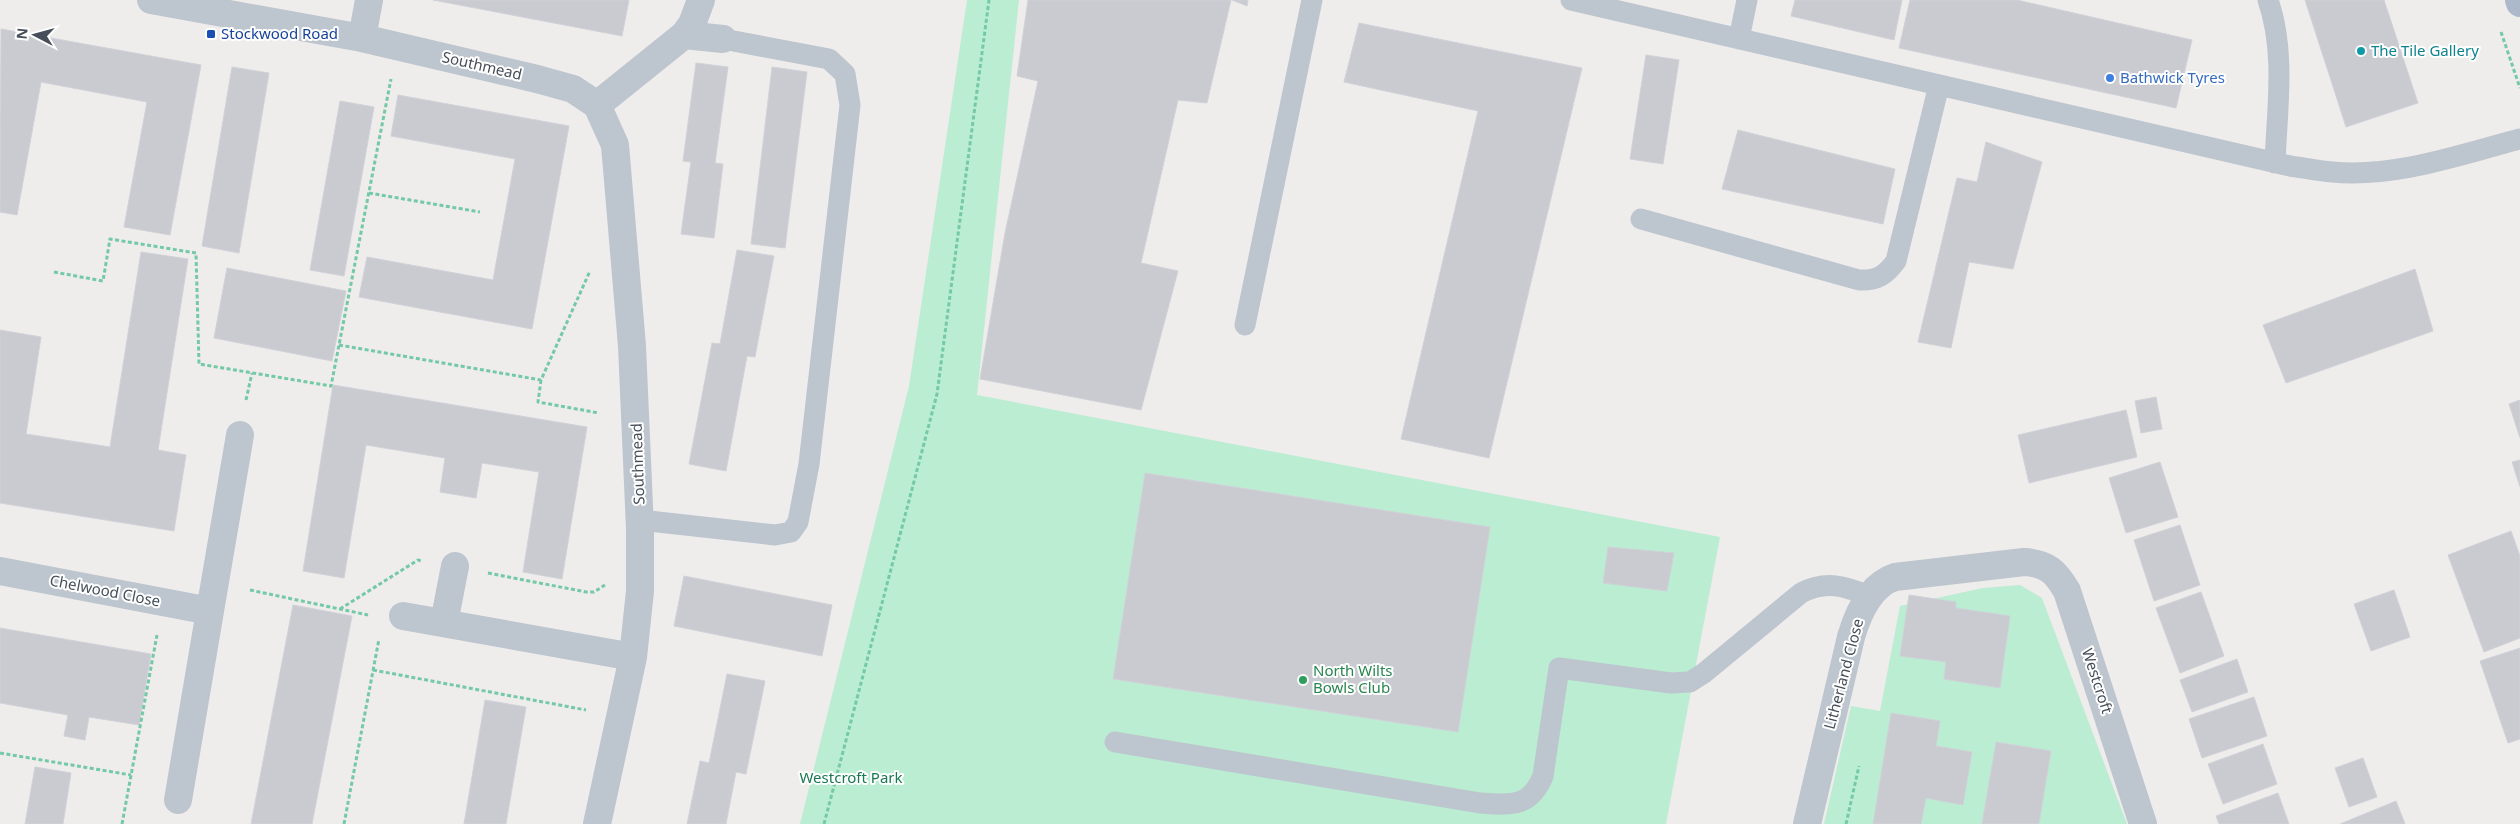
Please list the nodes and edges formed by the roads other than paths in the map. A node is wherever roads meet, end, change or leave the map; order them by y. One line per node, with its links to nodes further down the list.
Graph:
1 (151, 0): 9 (street, Southmead)
2 (369, 0): 9 (street)
3 (701, 0): 8 (street)
4 (1312, 0): 17 (lane)
5 (1571, 0): 10 (lane)
6 (1747, 0): 10 (lane)
7 (2268, 0): 15 (lane)
8 (684, 35): 11 (street); 13 (street)
9 (362, 38): 13 (street, Southmead)
10 (1739, 39): 12 (lane)
11 (722, 40): 19 (lane)
12 (1939, 85): 15 (lane); 16 (lane)
13 (597, 105): 19 (street, Southmead)
14 (2520, 139): 15 (lane)
15 (2275, 163)
16 (1641, 219)
17 (1246, 325)
18 (240, 436): 24 (street)
19 (640, 520): 27 (street, Southmead)
20 (2024, 562): 23 (street, Litherland Close); 32 (street, Westcroft)
21 (455, 566): 26 (street)
22 (0, 571): 24 (street, Chelwood Close)
23 (1870, 596): 28 (lane); 31 (street, Litherland Close)
24 (210, 611): 29 (street)
25 (403, 616): 26 (street)
26 (444, 622): 27 (street)
27 (633, 657): 30 (street, Southmead)
28 (1115, 742)
29 (178, 800)
30 (596, 824)
31 (1807, 824)
32 (2143, 824)

